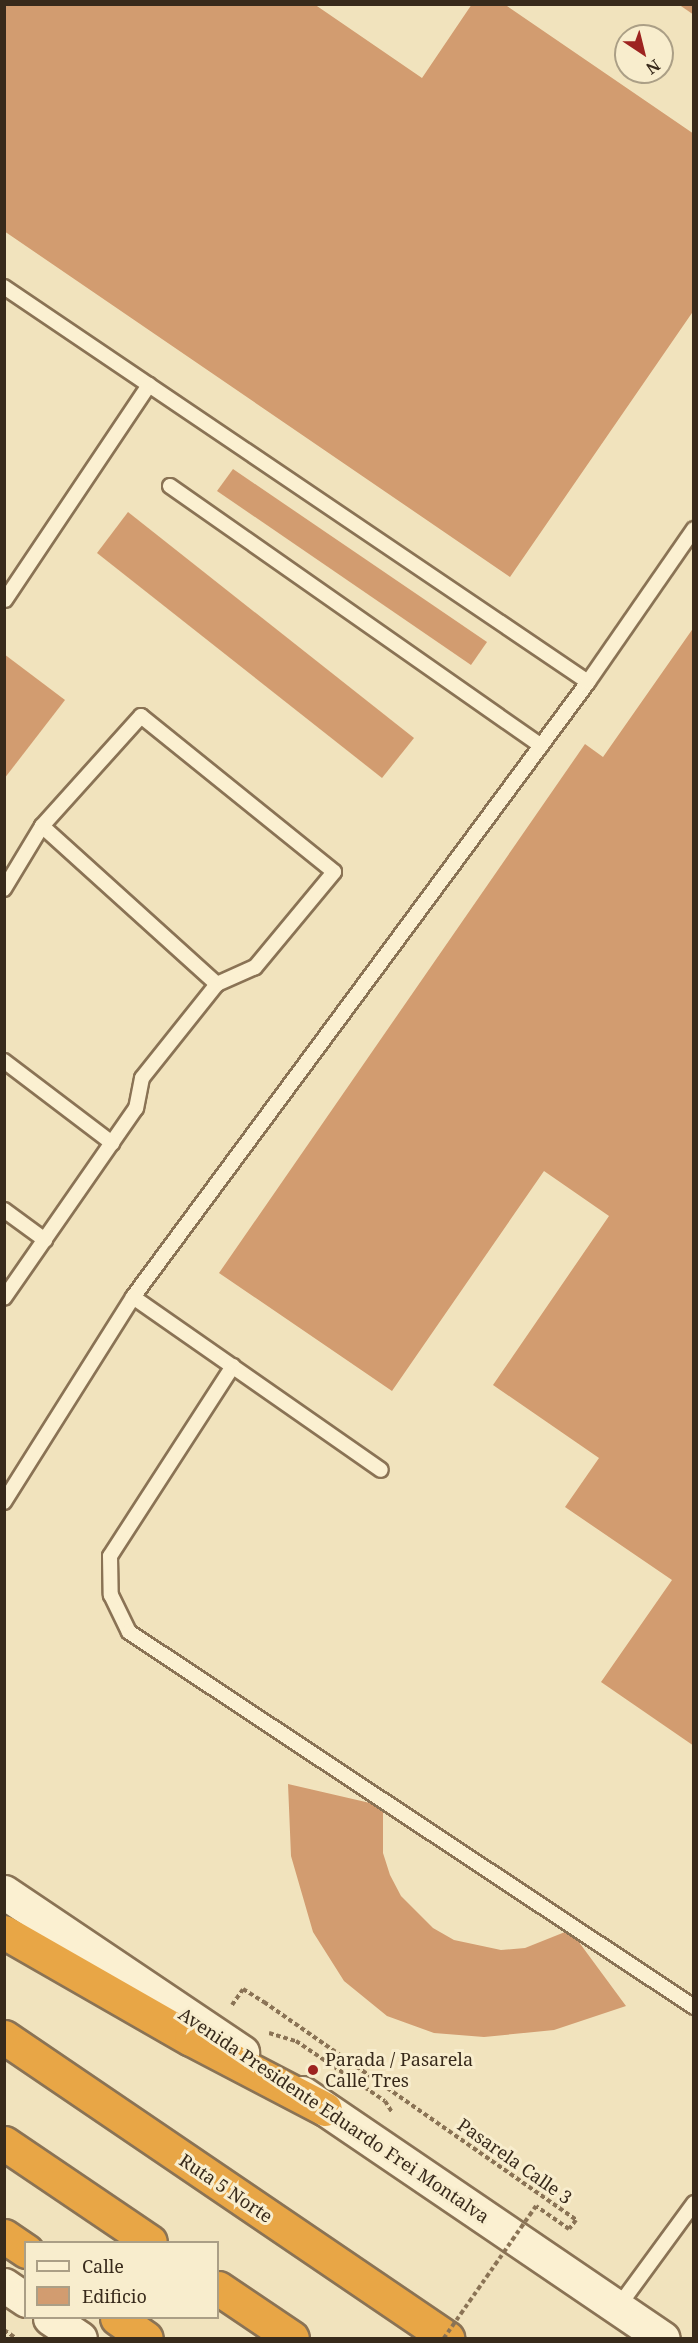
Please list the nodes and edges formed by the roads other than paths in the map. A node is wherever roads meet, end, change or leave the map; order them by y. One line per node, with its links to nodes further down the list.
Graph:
1 (4, 287): 2 (lane)
2 (148, 385): 5 (lane); 6 (lane)
3 (170, 486): 7 (lane)
4 (693, 529): 6 (lane)
5 (5, 600)
6 (588, 682): 7 (lane)
7 (541, 746): 15 (lane)
8 (42, 826): 9 (lane); 10 (lane); 10 (lane)
9 (4, 889)
10 (218, 984): 12 (lane)
11 (4, 1061): 12 (lane)
12 (112, 1143): 14 (lane)
13 (4, 1210): 14 (lane)
14 (45, 1240): 16 (lane)
15 (133, 1297): 17 (lane); 19 (lane)
16 (4, 1298)
17 (233, 1366): 18 (lane); 22 (lane)
18 (381, 1470)
19 (4, 1502)
20 (4, 1892): 24 (main road, Avenida Presidente Eduardo Frei Montalva)
21 (4, 1932): 24 (highway)
22 (693, 2007)
23 (4, 2037): 39 (highway, Ruta 5 Norte)
24 (325, 2109): 33 (main road, Avenida Presidente Eduardo Frei Montalva)
25 (4, 2144): 28 (highway)
26 (693, 2203): 33 (lane)
27 (4, 2236): 29 (highway)
28 (149, 2241)
29 (24, 2250)
30 (4, 2284): 32 (main road)
31 (219, 2289): 38 (highway)
32 (24, 2299)
33 (618, 2307): 40 (main road, Avenida Presidente Eduardo Frei Montalva)
34 (52, 2319): 36 (main road)
35 (118, 2319): 37 (highway)
36 (80, 2338)
37 (146, 2338)
38 (292, 2338)
39 (445, 2338)
40 (663, 2338)

